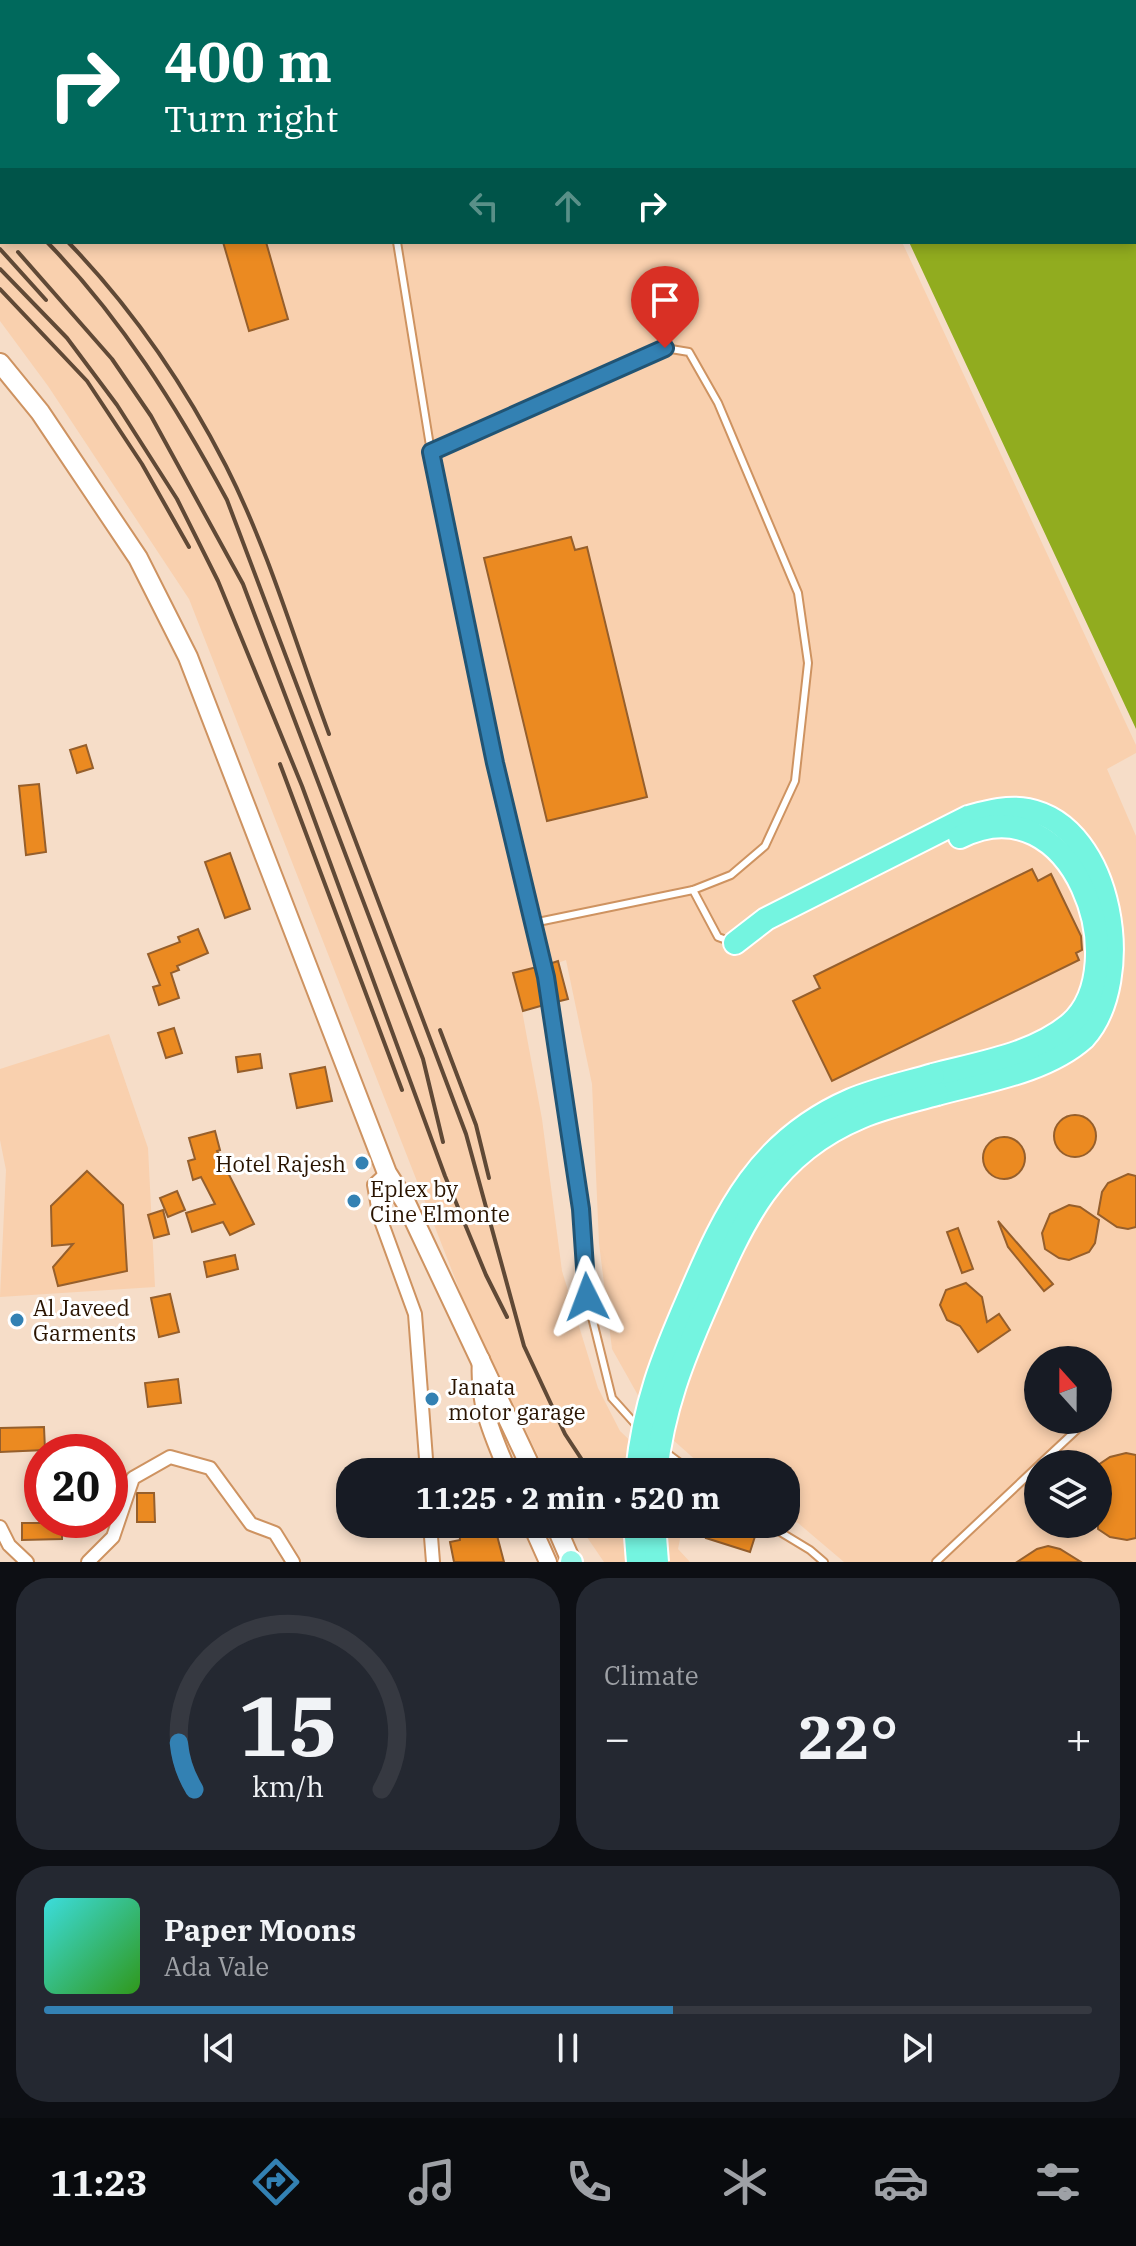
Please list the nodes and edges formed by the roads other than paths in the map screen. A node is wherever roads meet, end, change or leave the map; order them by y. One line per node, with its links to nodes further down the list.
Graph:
1 (397, 244): 3 (lane)
2 (0, 363): 8 (main road)
3 (431, 452): 4 (lane); 5 (lane)
4 (693, 890): 5 (lane); 6 (lane)
5 (533, 923): 17 (lane)
6 (735, 943): 7 (highway)
7 (935, 1085): 15 (highway, bridge); 16 (highway, bridge)
8 (387, 1173): 9 (main road); 12 (street)
9 (481, 1357): 13 (street); 14 (main road)
10 (1072, 1434): 11 (lane)
11 (1055, 1450)
12 (426, 1458)
13 (502, 1458)
14 (527, 1458)
15 (639, 1458)
16 (658, 1458)
17 (673, 1458)
18 (1024, 1479): 35 (lane)
19 (0, 1527): 26 (street)
20 (431, 1538): 29 (street)
21 (537, 1538): 30 (street)
22 (561, 1538): 31 (main road)
23 (636, 1538): 32 (highway, bridge)
24 (655, 1538): 33 (highway, bridge)
25 (788, 1538): 34 (lane)
26 (27, 1562)
27 (88, 1562): 28 (street)
28 (293, 1562)
29 (433, 1562)
30 (548, 1562)
31 (571, 1562)
32 (638, 1562)
33 (657, 1562)
34 (824, 1562)
35 (936, 1562)

